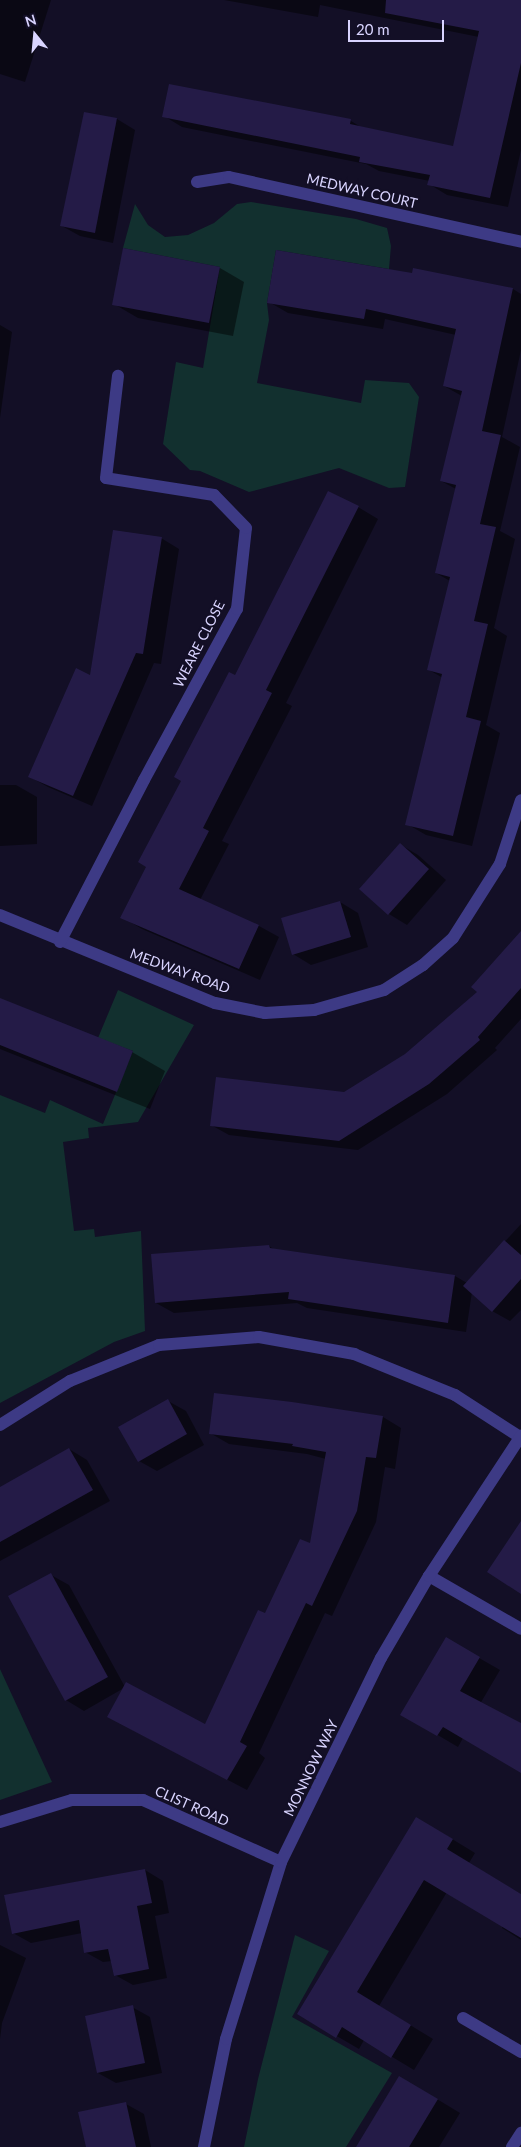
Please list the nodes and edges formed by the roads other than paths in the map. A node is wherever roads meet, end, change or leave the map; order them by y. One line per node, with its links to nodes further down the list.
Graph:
1 (197, 182): 2 (street, MEDWAY COURT)
2 (521, 242)
3 (118, 376): 6 (street, WEARE CLOSE)
4 (521, 800): 6 (street, MEDWAY ROAD)
5 (0, 916): 6 (street, MEDWAY ROAD)
6 (60, 942)
7 (0, 1425): 8 (street)
8 (521, 1437): 9 (street, MONNOW WAY)
9 (430, 1576): 10 (street); 12 (street, MONNOW WAY)
10 (521, 1629)
11 (0, 1822): 12 (street, CLIST ROAD)
12 (281, 1862): 16 (street, MONNOW WAY)
13 (463, 2018): 14 (street)
14 (521, 2052)
15 (521, 2133): 17 (street)
16 (204, 2147)
17 (512, 2147)

